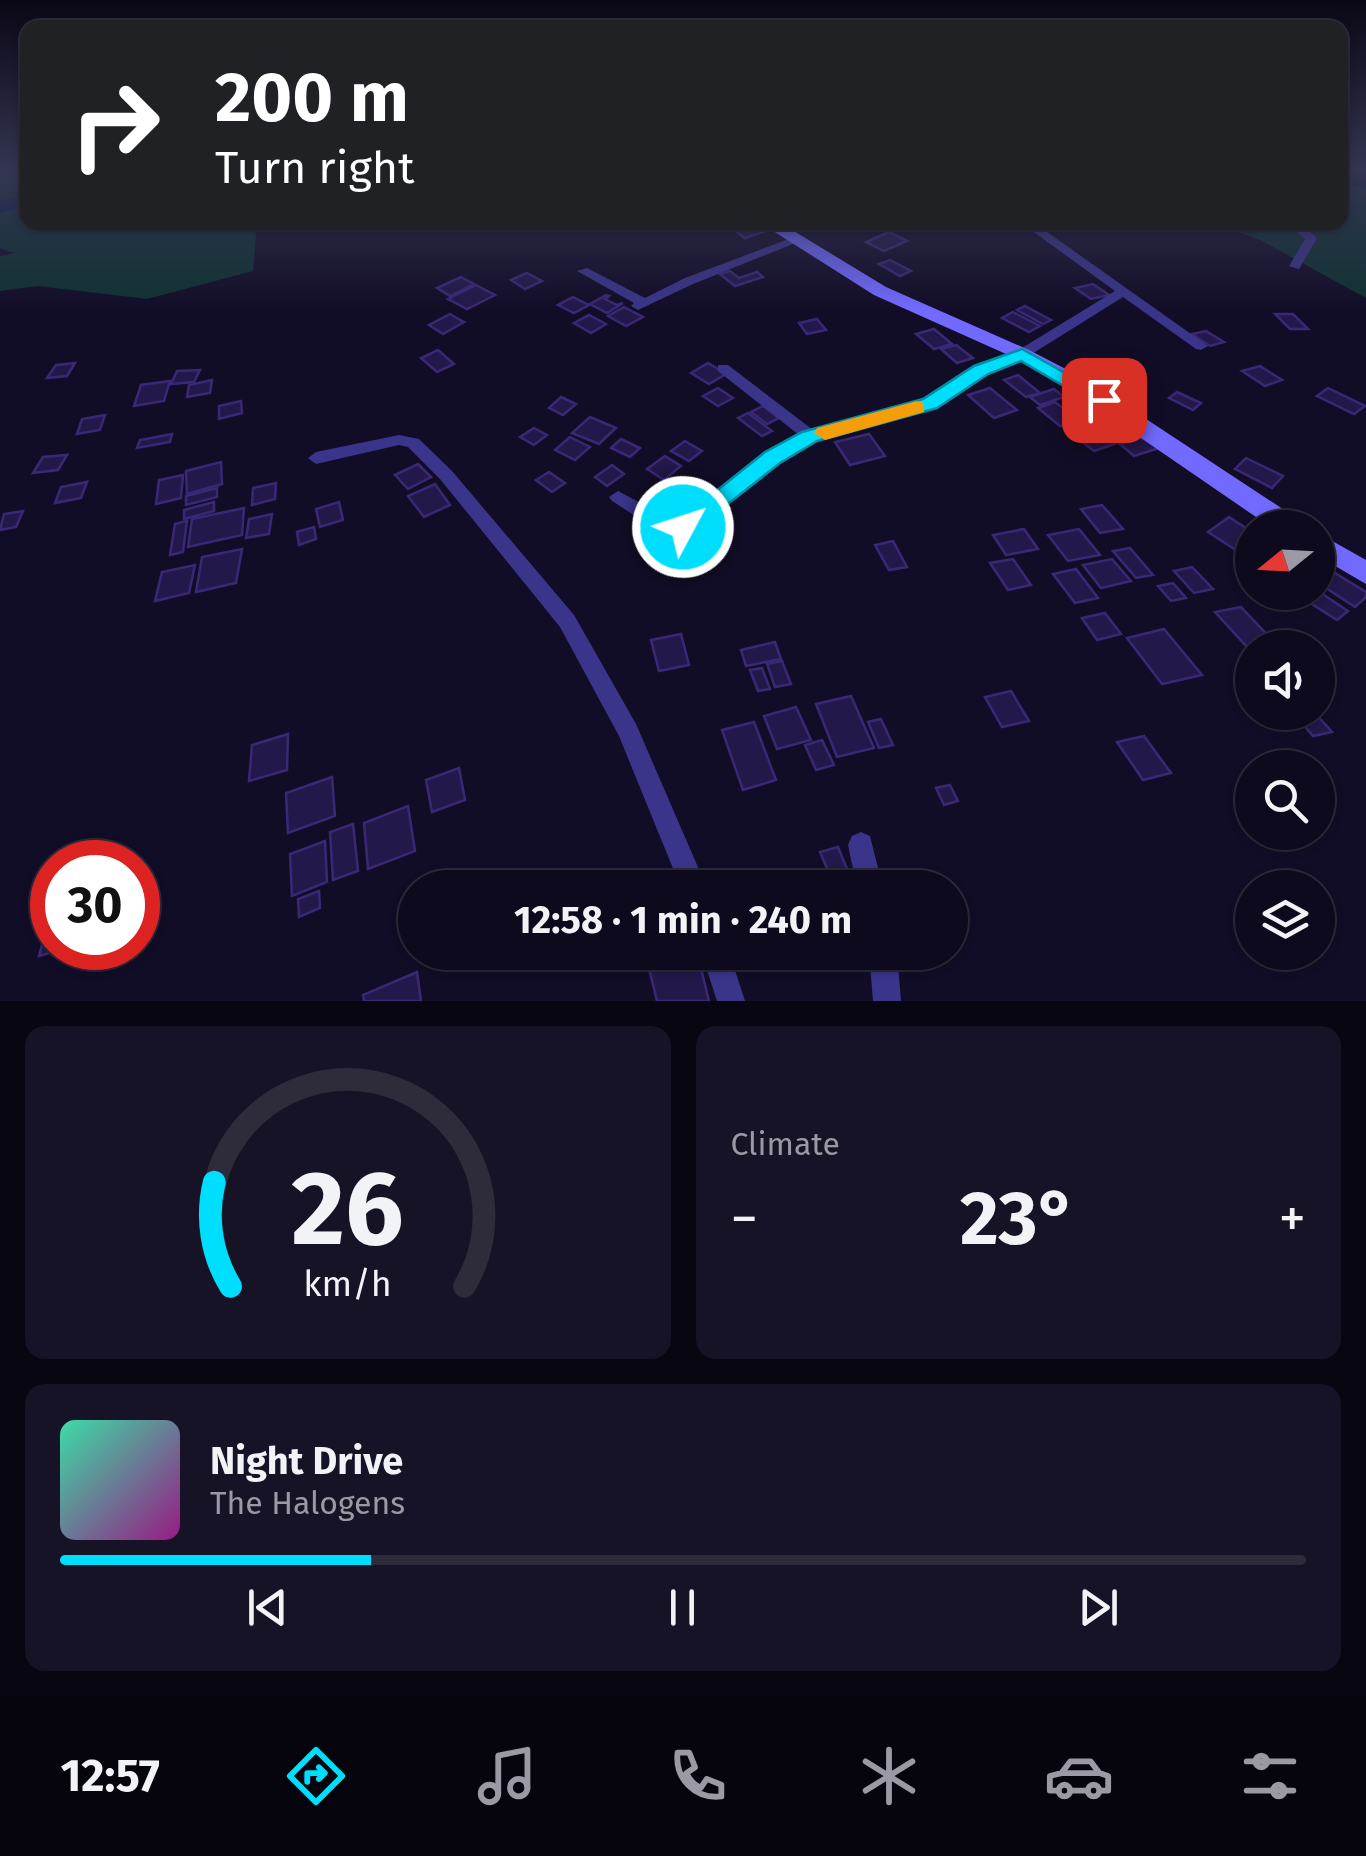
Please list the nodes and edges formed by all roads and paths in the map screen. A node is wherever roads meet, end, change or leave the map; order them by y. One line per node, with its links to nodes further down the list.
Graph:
1 (779, 230): 4 (street)
2 (1036, 230): 7 (street)
3 (1300, 230): 5 (street)
4 (794, 240): 6 (street); 9 (street)
5 (1295, 266)
6 (583, 271)
7 (1124, 291): 8 (street); 9 (street)
8 (1201, 346)
9 (1022, 354): 11 (street); 14 (street)
10 (723, 368): 11 (street)
11 (810, 436): 13 (street)
12 (316, 458): 18 (street)
13 (618, 497)
14 (1264, 510)
15 (1335, 554): 16 (street)
16 (1366, 573)
17 (861, 845): 19 (street)
18 (686, 870)
19 (866, 870)
20 (721, 970): 22 (street)
21 (884, 970): 23 (street)
22 (731, 1001)
23 (887, 1001)

